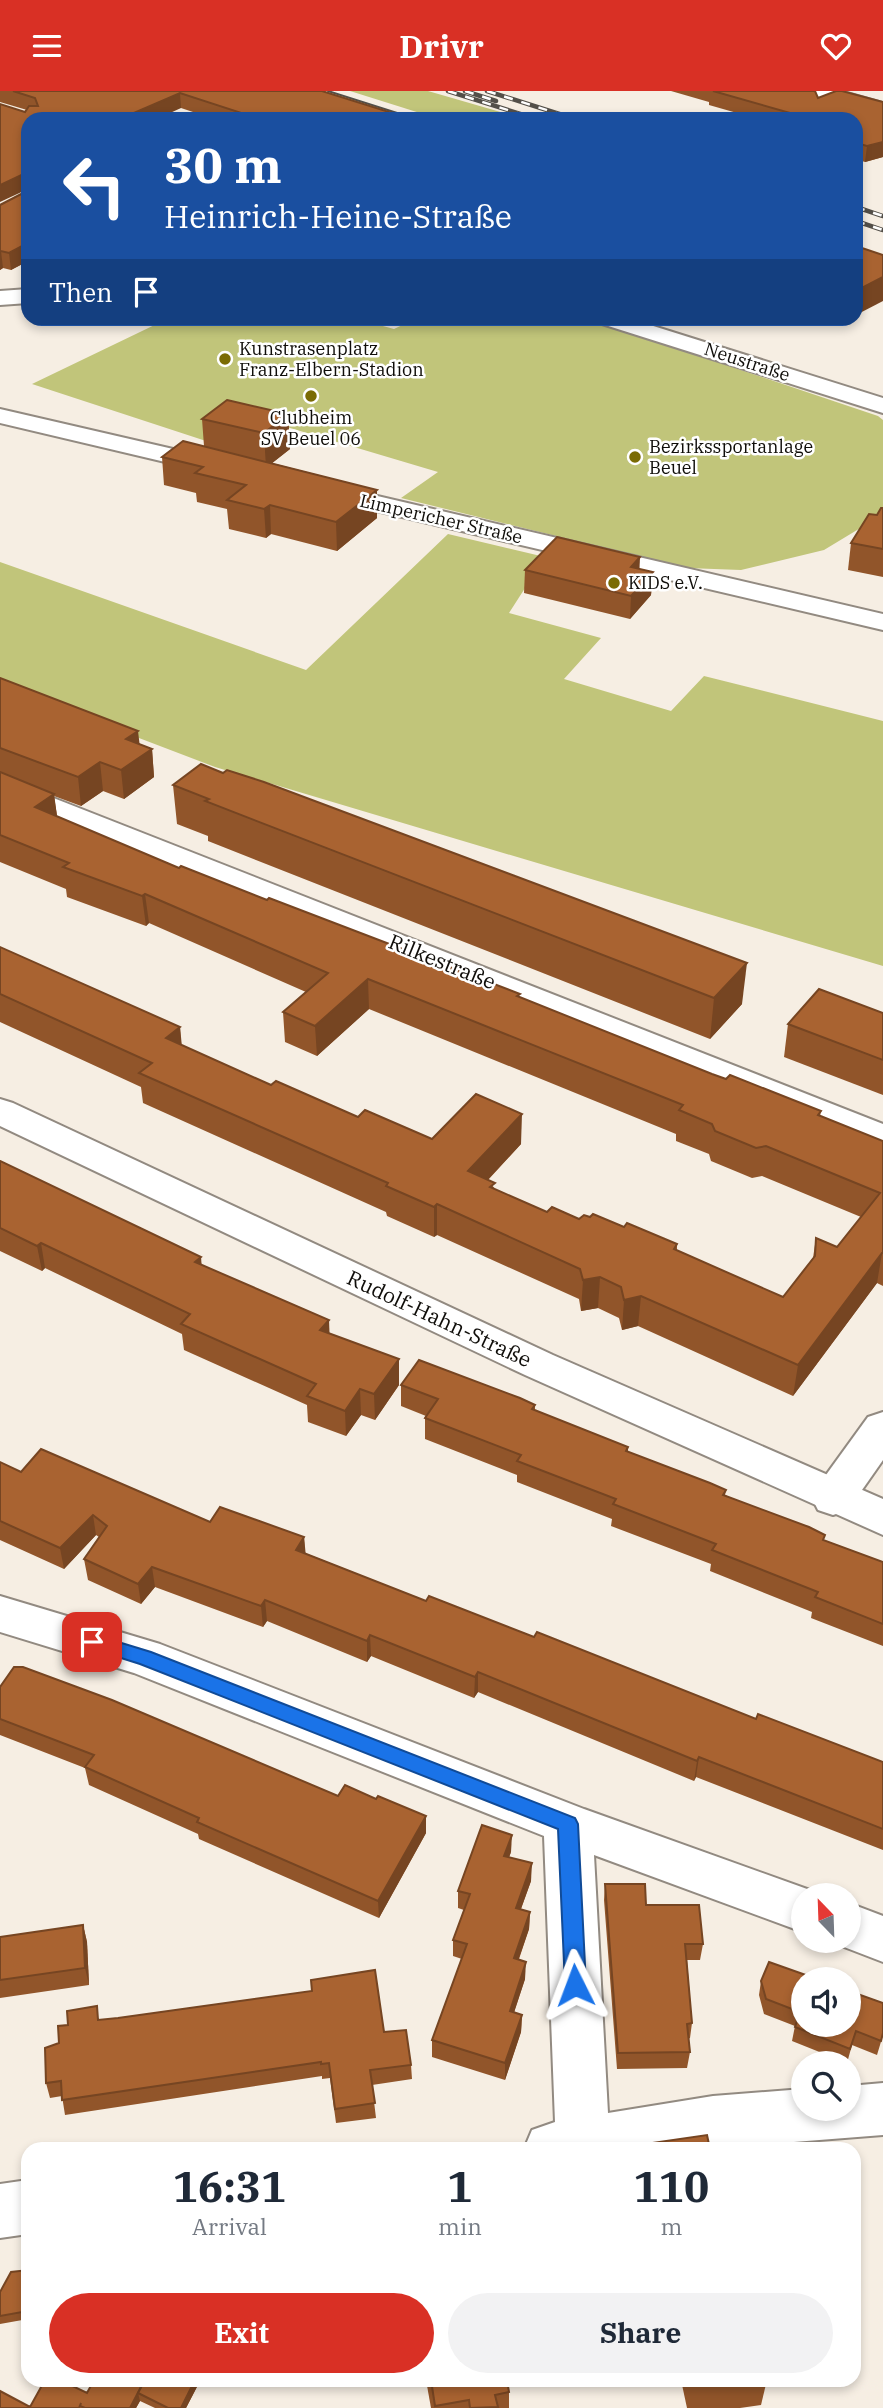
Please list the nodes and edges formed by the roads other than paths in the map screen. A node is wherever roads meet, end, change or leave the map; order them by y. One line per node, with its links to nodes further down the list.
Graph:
1 (819, 91): 2 (street)
2 (883, 109)
3 (21, 296): 4 (street)
4 (0, 298)
5 (632, 326): 6 (street, Neustraße)
6 (883, 407)
7 (0, 417): 8 (street)
8 (235, 471)
9 (300, 486): 10 (street, Limpericher Straße)
10 (883, 622)
11 (0, 786): 13 (street, Rilkestraße)
12 (0, 1111): 15 (street, Rudolf-Hahn-Straße)
13 (883, 1138)
14 (883, 1428): 15 (street)
15 (833, 1498): 16 (street, Rudolf-Hahn-Straße)
16 (883, 1518)
17 (0, 1614): 18 (street)
18 (568, 1824): 19 (street); 23 (street)
19 (791, 1906)
20 (861, 1931): 21 (street)
21 (883, 1939)
22 (883, 2109): 24 (street)
23 (567, 2142)
24 (596, 2142)
25 (21, 2208): 26 (street)
26 (0, 2211)

